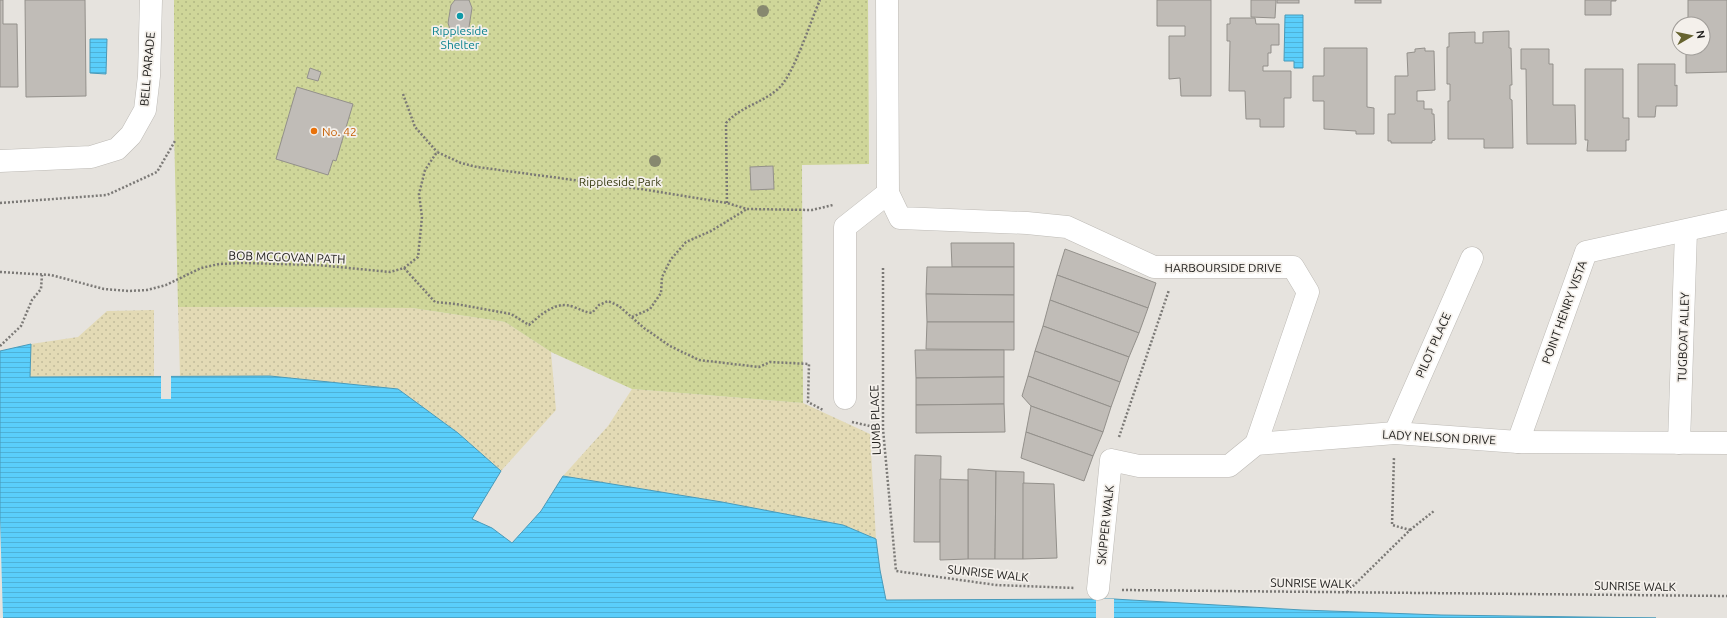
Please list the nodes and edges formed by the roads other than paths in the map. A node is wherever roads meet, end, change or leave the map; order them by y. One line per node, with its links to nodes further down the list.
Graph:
1 (151, 0): 3 (street, BELL PARADE)
2 (887, 0): 4 (street)
3 (0, 161)
4 (888, 193): 8 (street); 13 (street, HARBOURSIDE DRIVE)
5 (1727, 221): 6 (street, POINT HENRY VISTA)
6 (1686, 231): 10 (street, POINT HENRY VISTA); 11 (street, TUGBOAT ALLEY)
7 (1472, 258): 9 (street, PILOT PLACE)
8 (845, 398)
9 (1395, 433): 10 (street, LADY NELSON DRIVE); 13 (street, LADY NELSON DRIVE)
10 (1518, 442): 11 (street, LADY NELSON DRIVE)
11 (1679, 443): 12 (street, LADY NELSON DRIVE)
12 (1727, 443)
13 (1256, 444): 14 (street, SKIPPER WALK)
14 (1098, 589)

